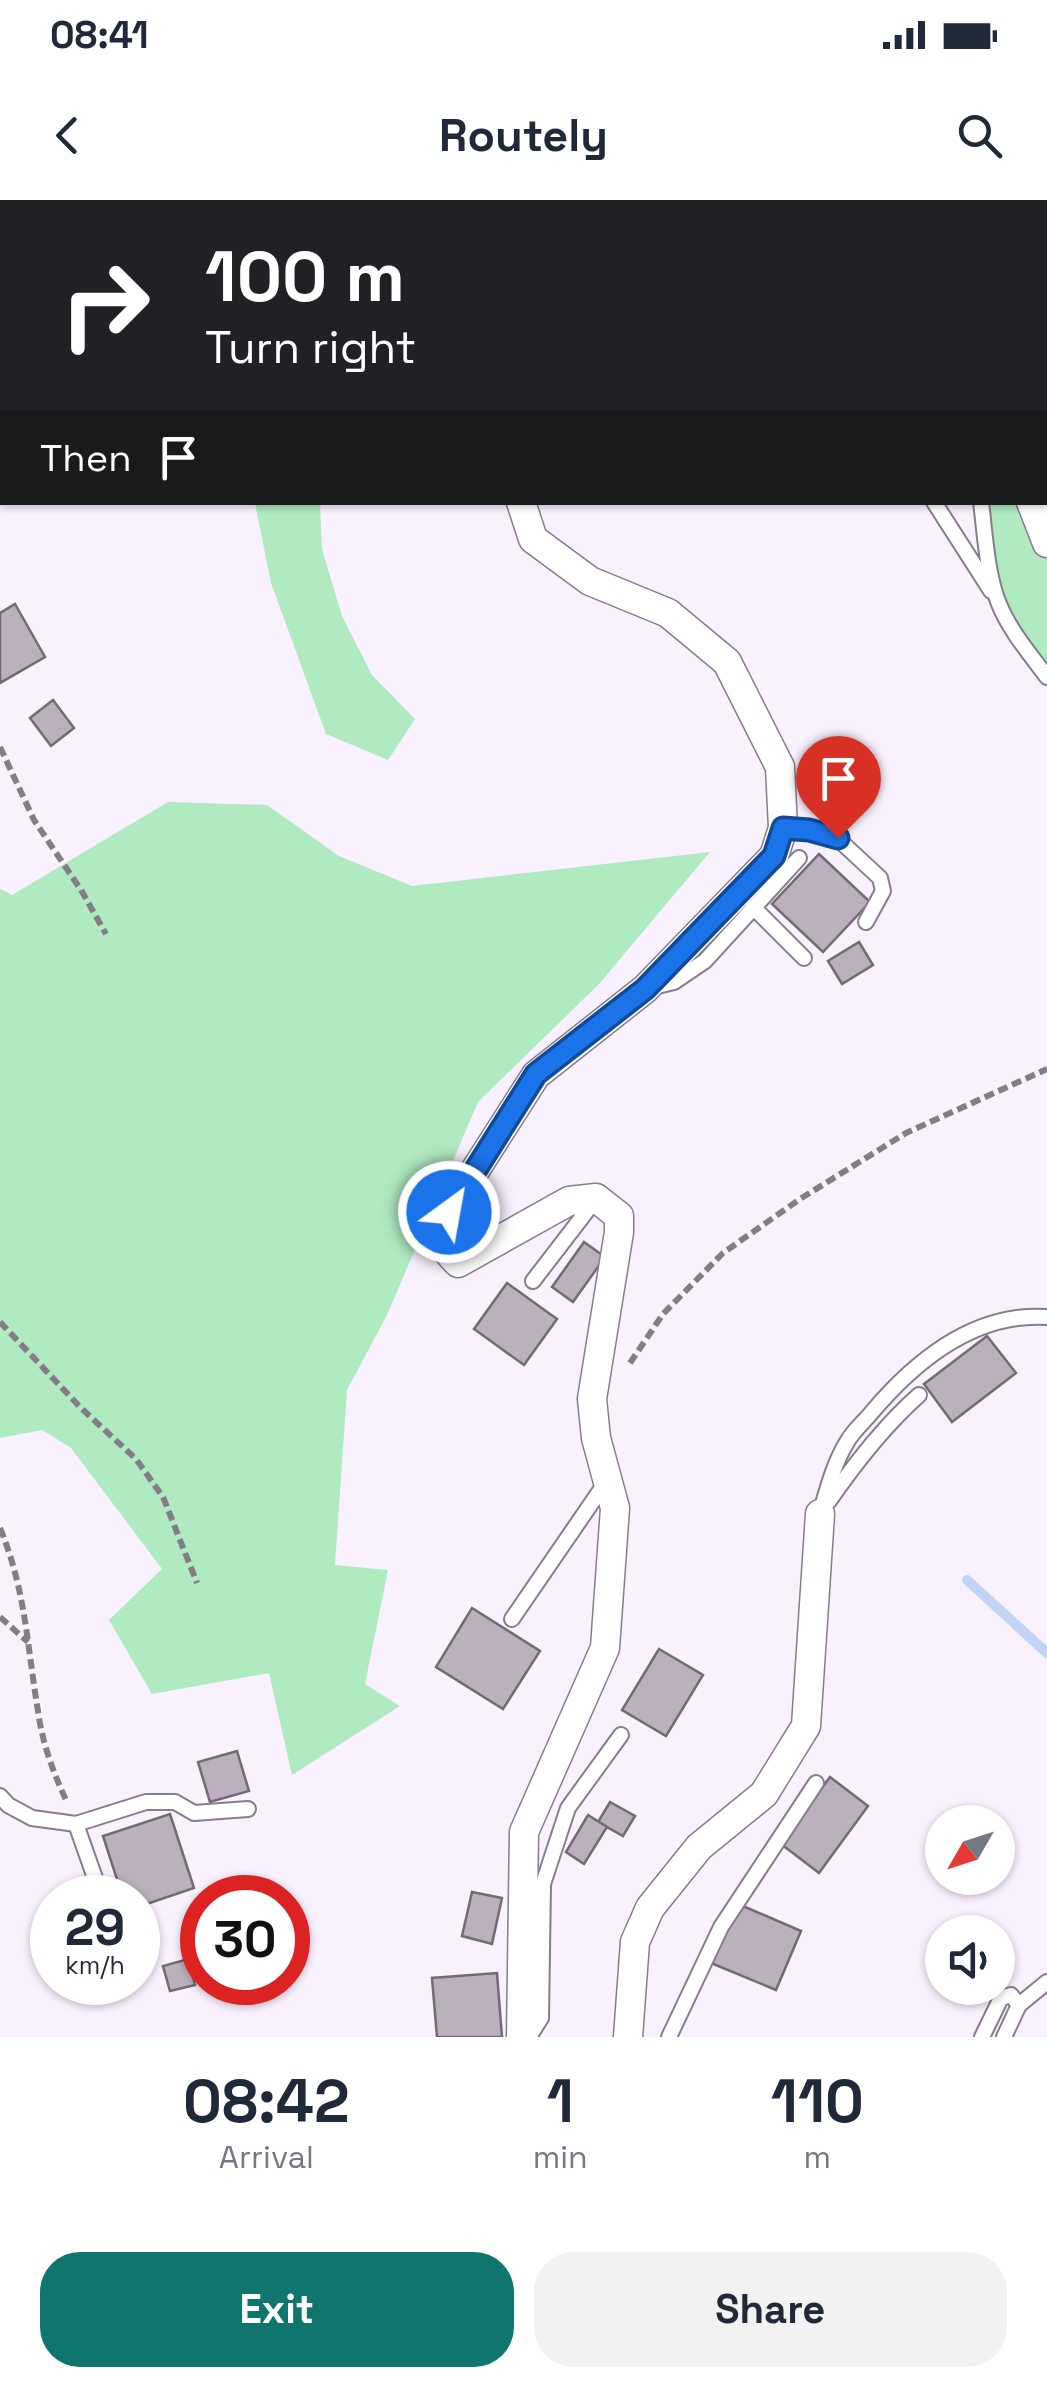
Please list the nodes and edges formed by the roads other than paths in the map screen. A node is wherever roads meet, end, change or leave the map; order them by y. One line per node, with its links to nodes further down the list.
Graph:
1 (522, 505): 8 (street)
2 (936, 505): 6 (lane)
3 (981, 505): 6 (lane)
4 (1032, 505): 5 (street)
5 (1047, 543)
6 (997, 600): 7 (lane)
7 (1047, 678)
8 (783, 828): 11 (lane); 13 (street)
9 (799, 858): 10 (lane)
10 (753, 908): 12 (lane); 13 (lane)
11 (866, 922)
12 (804, 958)
13 (645, 989): 14 (street)
14 (596, 1198): 15 (lane); 18 (street)
15 (533, 1281)
16 (1047, 1317): 19 (lane)
17 (919, 1395): 19 (lane)
18 (606, 1482): 20 (lane); 29 (street)
19 (820, 1514): 30 (street)
20 (512, 1619)
21 (621, 1735): 29 (lane)
22 (816, 1783): 31 (lane)
23 (0, 1796): 25 (lane)
24 (248, 1809): 25 (lane)
25 (76, 1824): 26 (lane)
26 (94, 1875)
27 (1047, 1982): 28 (lane)
28 (1019, 2005): 32 (lane); 33 (lane)
29 (525, 2037)
30 (628, 2037)
31 (670, 2037)
32 (982, 2037)
33 (1004, 2037)

